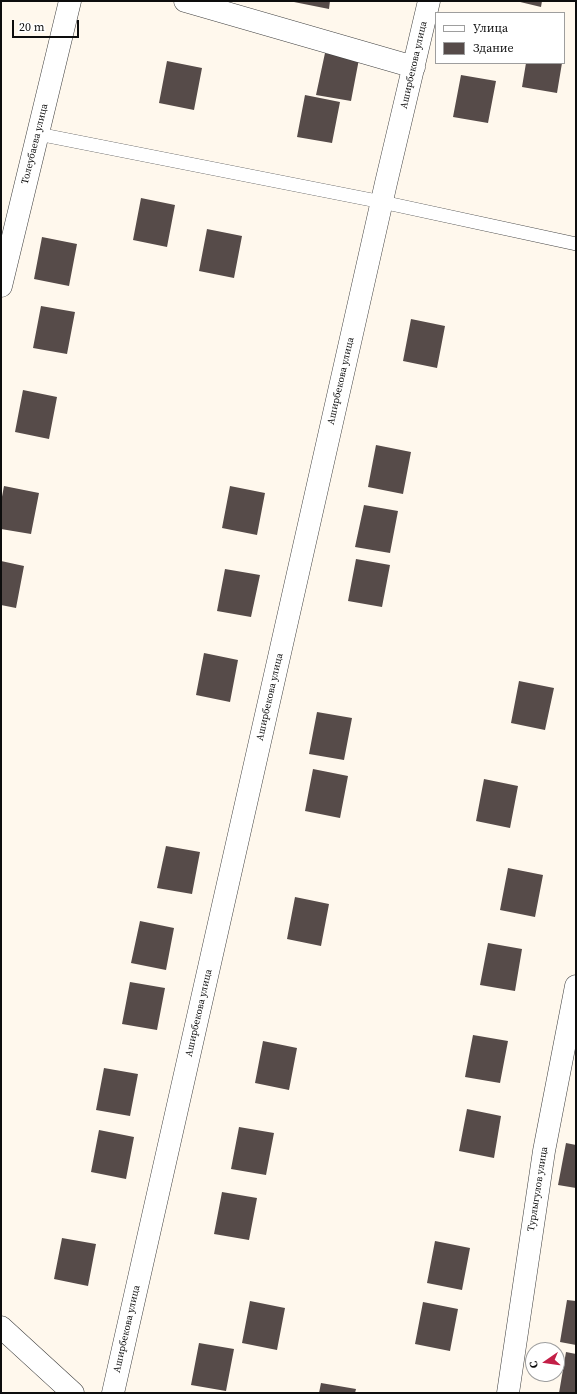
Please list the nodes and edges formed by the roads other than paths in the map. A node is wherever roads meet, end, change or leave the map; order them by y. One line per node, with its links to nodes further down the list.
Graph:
1 (70, 1): 5 (street, Толеубаева улица)
2 (185, 1): 4 (street)
3 (429, 1): 4 (street, Аширбекова улица)
4 (414, 67): 6 (street, Аширбекова улица)
5 (38, 134): 6 (lane); 8 (street, Толеубаева улица)
6 (382, 202): 7 (lane); 12 (street, Аширбекова улица)
7 (576, 244)
8 (1, 286)
9 (576, 986): 13 (street, Турлыгулов улица)
10 (1, 1327): 11 (street)
11 (73, 1393)
12 (113, 1393)
13 (508, 1393)

